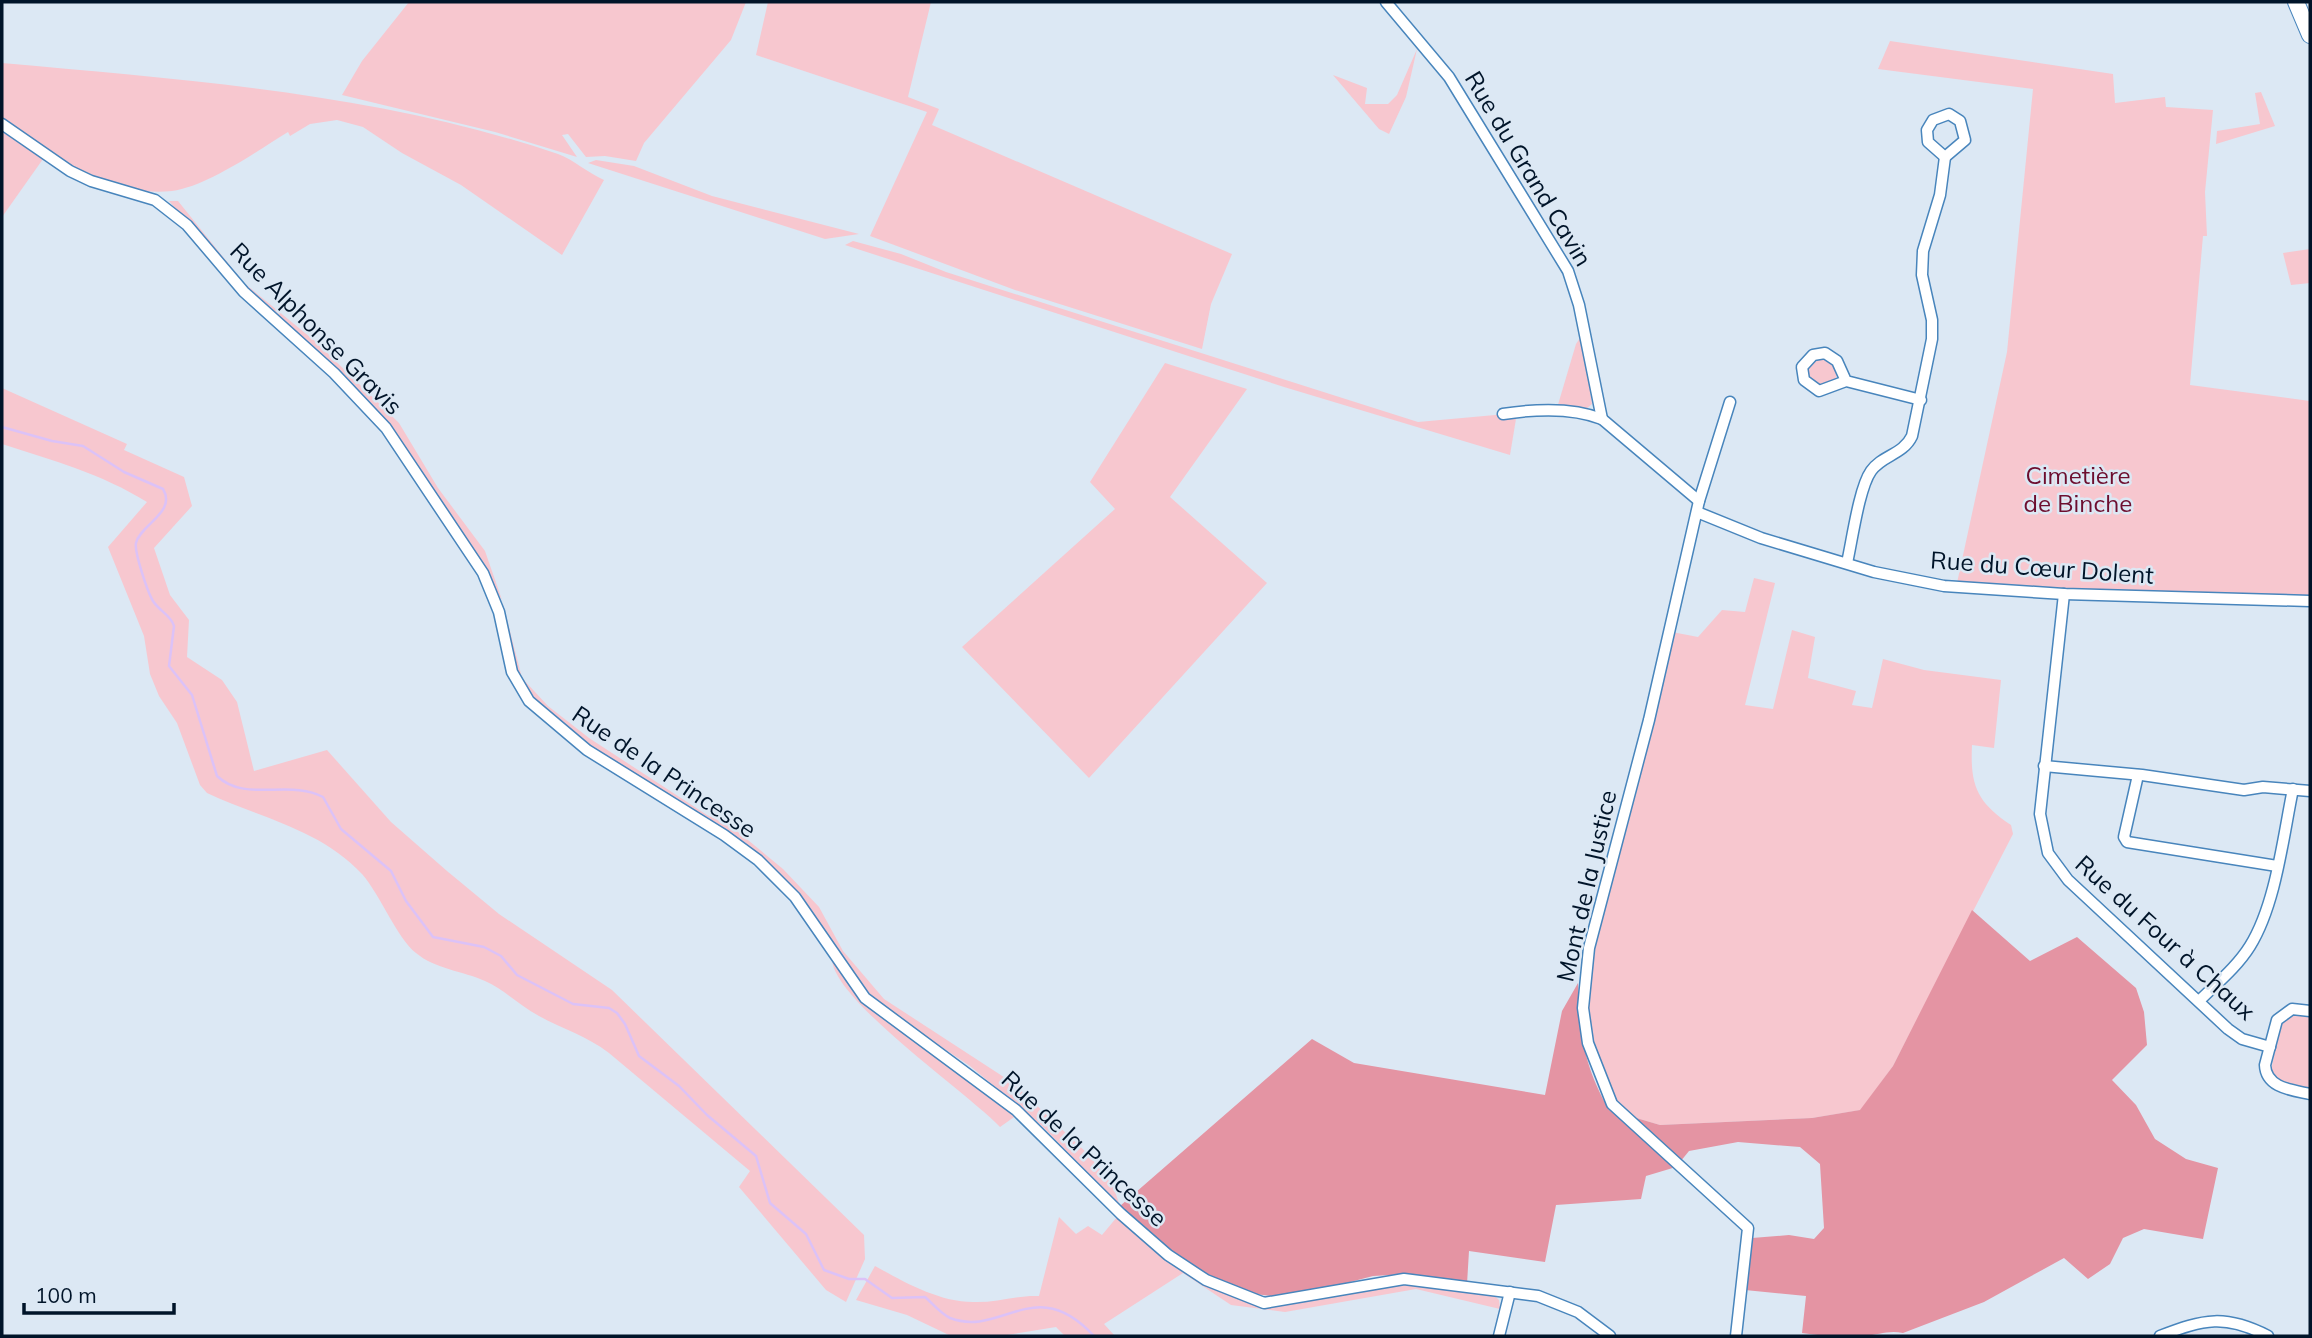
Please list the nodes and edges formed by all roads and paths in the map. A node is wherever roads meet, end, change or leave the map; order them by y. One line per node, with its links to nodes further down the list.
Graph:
1 (1386, 2): 10 (street, Rue du Grand Cavin)
2 (2296, 2): 3 (main road)
3 (2310, 35)
4 (2, 124): 15 (street, Rue Alphonse Gravis)
5 (1945, 158): 7 (street)
6 (1846, 381): 7 (street)
7 (1921, 400): 12 (street)
8 (1730, 402): 11 (street)
9 (1503, 414): 10 (street)
10 (1602, 419): 11 (street)
11 (1698, 507): 12 (street, Rue du Cœur Dolent); 28 (street, Mont de la Justice)
12 (1847, 563): 13 (street, Rue du Cœur Dolent)
13 (2064, 594): 14 (street, Rue du Cœur Dolent); 16 (street, Rue du Four à Chaux)
14 (2310, 601)
15 (523, 693): 25 (street, Rue de la Princesse)
16 (2044, 766): 17 (street); 21 (street, Rue du Four à Chaux)
17 (2138, 775): 18 (street); 20 (street)
18 (2293, 789): 19 (street); 20 (street)
19 (2310, 791)
20 (2277, 866): 21 (street)
21 (2199, 1002): 23 (street, Rue du Four à Chaux)
22 (2310, 1011): 23 (street)
23 (2270, 1047): 24 (street)
24 (2310, 1094)
25 (1510, 1292): 26 (street); 27 (street, Rue de la Princesse)
26 (1499, 1336)
27 (1610, 1336)
28 (1736, 1336)
29 (2160, 1336): 30 (street)
30 (2268, 1336)

